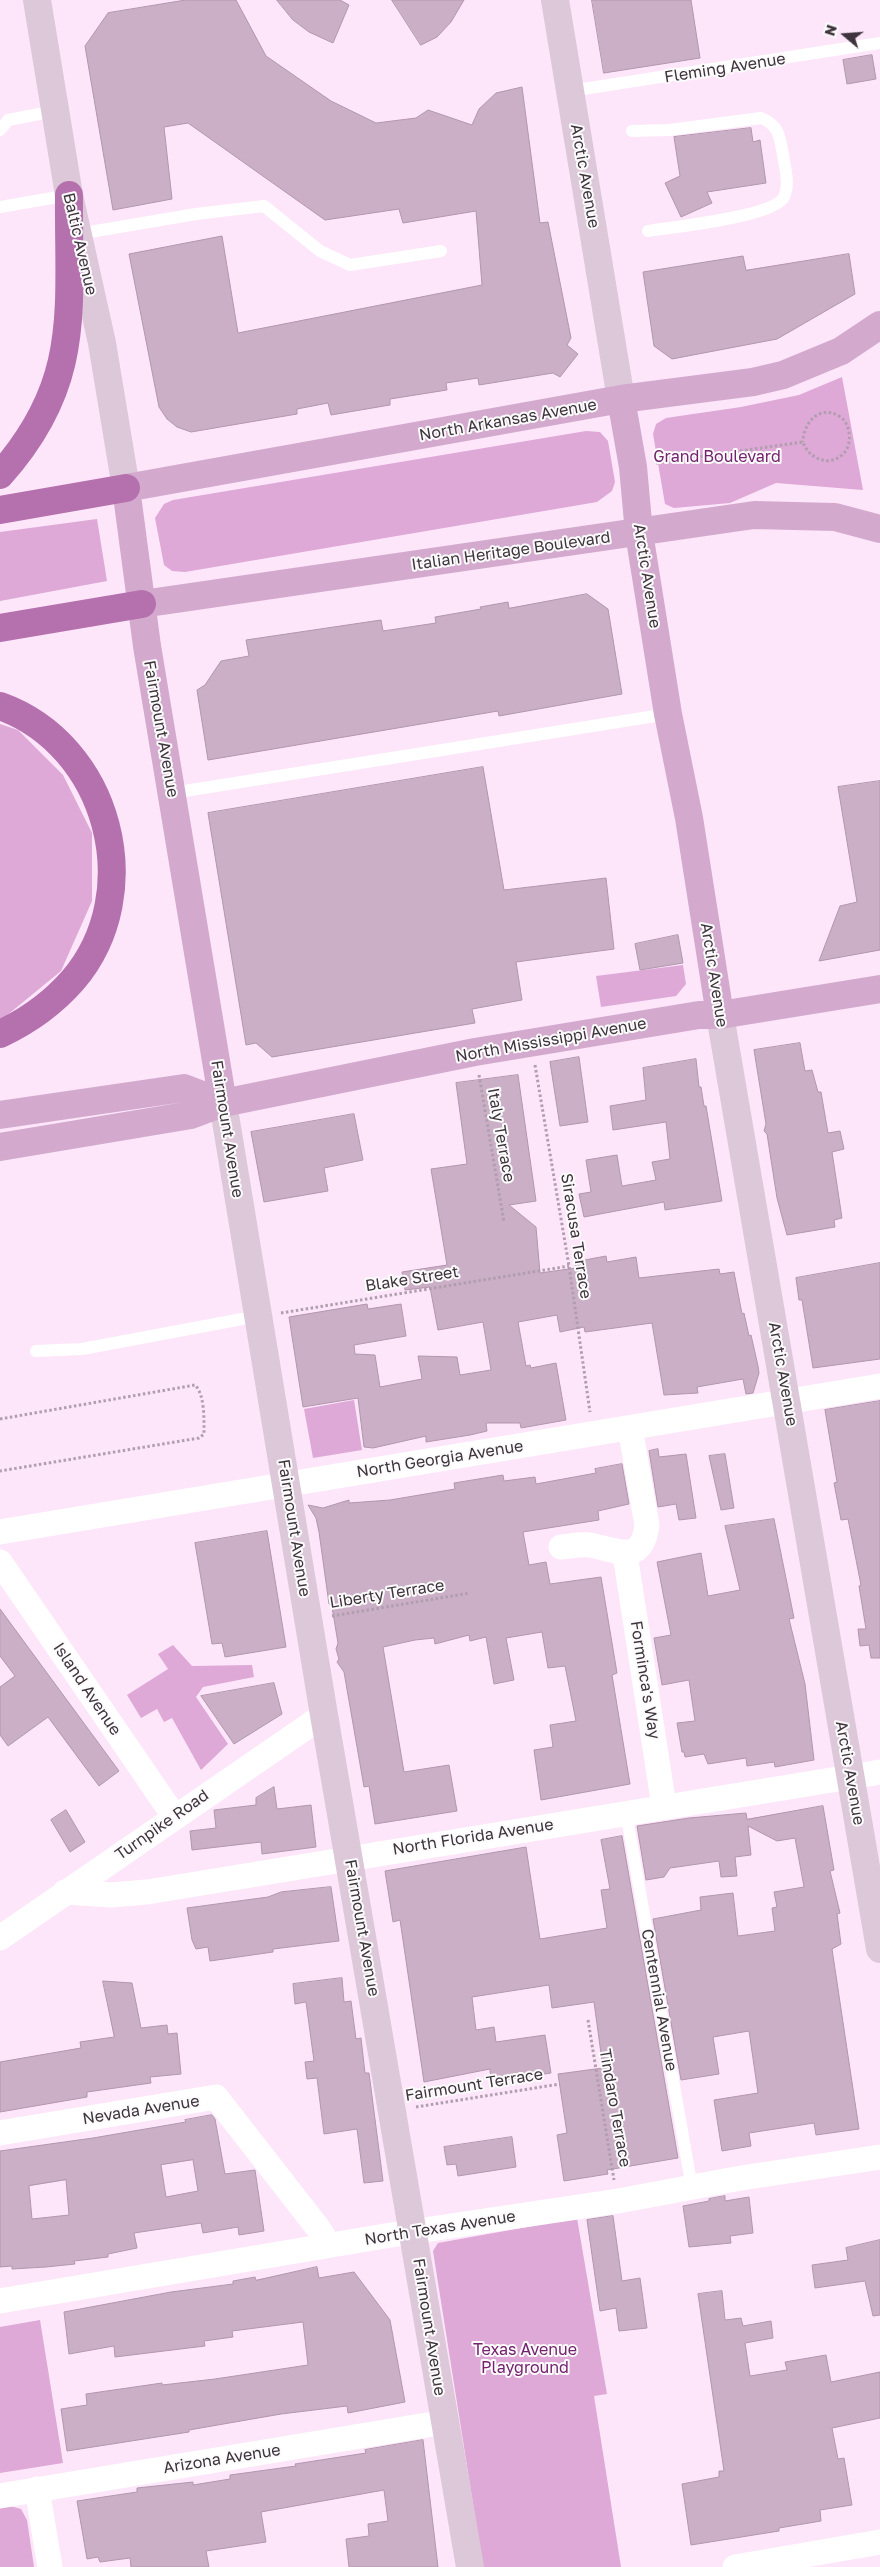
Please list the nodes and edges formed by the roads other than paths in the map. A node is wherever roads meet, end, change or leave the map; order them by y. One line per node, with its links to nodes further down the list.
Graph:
1 (37, 0): 5 (street, Baltic Avenue)
2 (555, 0): 4 (street, Arctic Avenue)
3 (880, 43): 4 (lane, Fleming Avenue)
4 (570, 91): 14 (street, Arctic Avenue)
5 (55, 111): 6 (lane); 8 (street, Baltic Avenue)
6 (0, 130)
7 (632, 130): 10 (lane)
8 (68, 196): 9 (lane); 11 (street, Baltic Avenue); 15 (highway)
9 (0, 207)
10 (648, 231)
11 (78, 234): 12 (lane); 16 (street, Baltic Avenue)
12 (441, 251)
13 (880, 325): 14 (main road, North Arkansas Avenue)
14 (621, 399): 16 (main road, North Arkansas Avenue); 19 (main road, Arctic Avenue)
15 (0, 475)
16 (126, 488): 17 (highway); 20 (main road, Fairmount Avenue)
17 (0, 510)
18 (880, 529): 19 (main road, Italian Heritage Boulevard)
19 (639, 533): 20 (main road, Italian Heritage Boulevard); 23 (main road, Arctic Avenue)
20 (142, 604): 21 (highway); 24 (main road, Fairmount Avenue)
21 (0, 628)
22 (0, 706): 27 (highway)
23 (668, 714): 24 (lane); 26 (main road, Arctic Avenue)
24 (172, 793): 28 (main road, Fairmount Avenue)
25 (880, 989): 26 (main road, North Mississippi Avenue)
26 (720, 1015): 28 (main road, North Mississippi Avenue); 34 (street, Arctic Avenue)
27 (0, 1034)
28 (223, 1102): 29 (main road); 30 (main road, North Mississippi Avenue); 31 (street, Fairmount Avenue)
29 (0, 1116)
30 (0, 1147)
31 (258, 1316): 32 (lane); 36 (street, Fairmount Avenue)
32 (36, 1351)
33 (880, 1386): 34 (street, North Georgia Avenue)
34 (788, 1401): 35 (street, North Georgia Avenue); 43 (street, Arctic Avenue)
35 (630, 1428): 36 (street, North Georgia Avenue); 39 (street)
36 (287, 1484): 37 (street, North Georgia Avenue); 41 (street, Fairmount Avenue)
37 (0, 1532)
38 (562, 1547): 39 (street)
39 (625, 1554): 44 (street, Forminca's Way)
40 (0, 1562): 46 (street, Island Avenue)
41 (324, 1715): 46 (street, Turnpike Road); 47 (street, Fairmount Avenue)
42 (880, 1772): 43 (street, North Florida Avenue)
43 (851, 1776): 44 (street, North Florida Avenue); 50 (street, Arctic Avenue)
44 (664, 1806): 45 (street, North Florida Avenue)
45 (626, 1812): 47 (street, North Florida Avenue); 53 (lane, Centennial Avenue)
46 (174, 1816): 48 (street, Turnpike Road)
47 (349, 1857): 48 (street, North Florida Avenue); 54 (street, Fairmount Avenue)
48 (65, 1892): 49 (street, Turnpike Road)
49 (0, 1938)
50 (880, 1949)
51 (0, 2133): 55 (street, Nevada Avenue)
52 (880, 2157): 53 (street, North Texas Avenue)
53 (692, 2188): 54 (street, North Texas Avenue)
54 (413, 2231): 55 (street, North Texas Avenue); 57 (street, Fairmount Avenue)
55 (329, 2245): 56 (street, North Texas Avenue)
56 (0, 2301)
57 (445, 2422): 58 (street, Arizona Avenue); 62 (street, Fairmount Avenue)
58 (37, 2489): 59 (street, Arizona Avenue); 61 (street)
59 (0, 2496)
60 (880, 2542): 63 (street)
61 (50, 2567)
62 (470, 2567)
63 (735, 2567)

